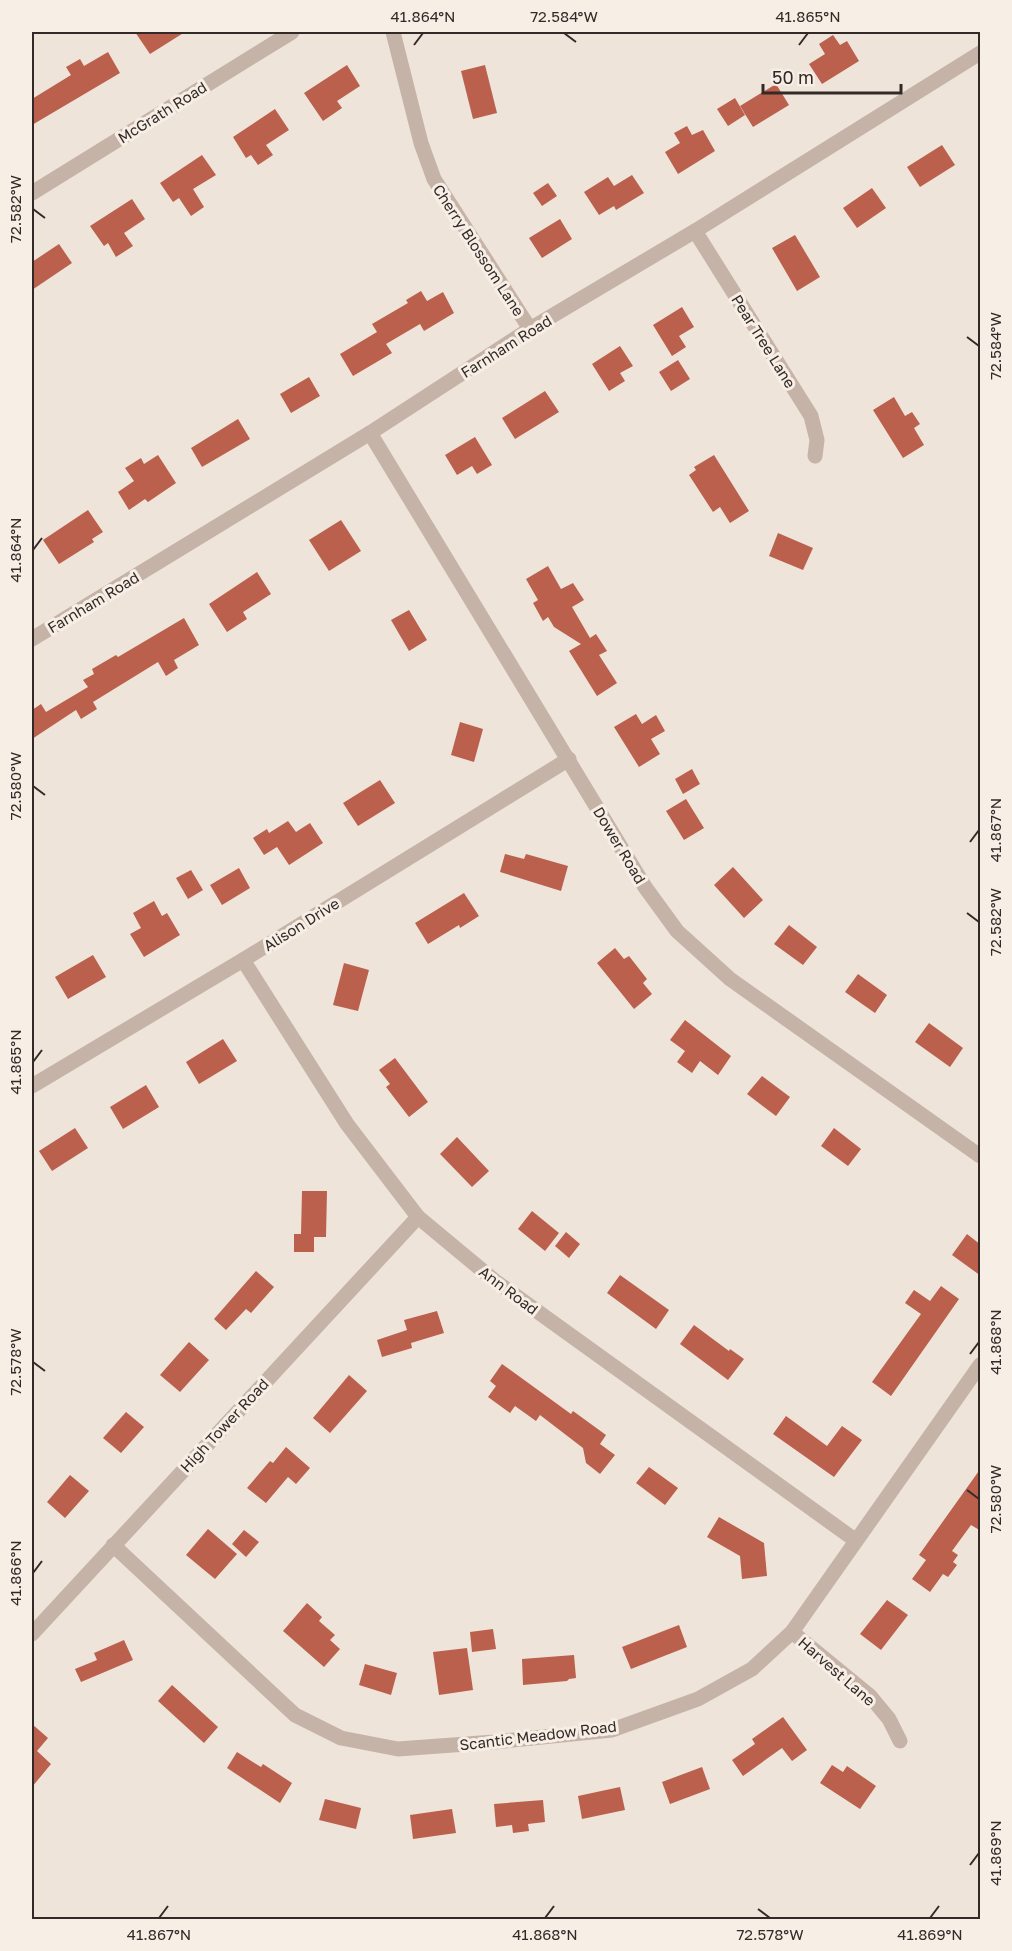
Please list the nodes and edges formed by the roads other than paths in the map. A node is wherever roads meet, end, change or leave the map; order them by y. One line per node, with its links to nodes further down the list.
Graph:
1 (292, 32): 4 (street, McGrath Road)
2 (393, 32): 6 (street, Cherry Blossom Lane)
3 (981, 53): 5 (street, Farnham Road)
4 (32, 193)
5 (696, 231): 6 (street, Farnham Road); 8 (street, Pear Tree Lane)
6 (530, 329): 7 (street, Farnham Road)
7 (370, 433): 9 (street, Farnham Road); 10 (street, Dower Road)
8 (815, 456)
9 (32, 639)
10 (569, 759): 11 (street, Alison Drive); 13 (street, Dower Road)
11 (243, 960): 12 (street, Alison Drive); 14 (street, Ann Road)
12 (32, 1086)
13 (981, 1156)
14 (418, 1217): 16 (street, Ann Road); 17 (street, High Tower Road)
15 (981, 1365): 16 (street, Scantic Meadow Road)
16 (855, 1540): 18 (street, Scantic Meadow Road)
17 (113, 1545): 18 (street, Scantic Meadow Road); 19 (street, High Tower Road)
18 (792, 1632): 20 (street, Harvest Lane)
19 (32, 1634)
20 (900, 1741)

